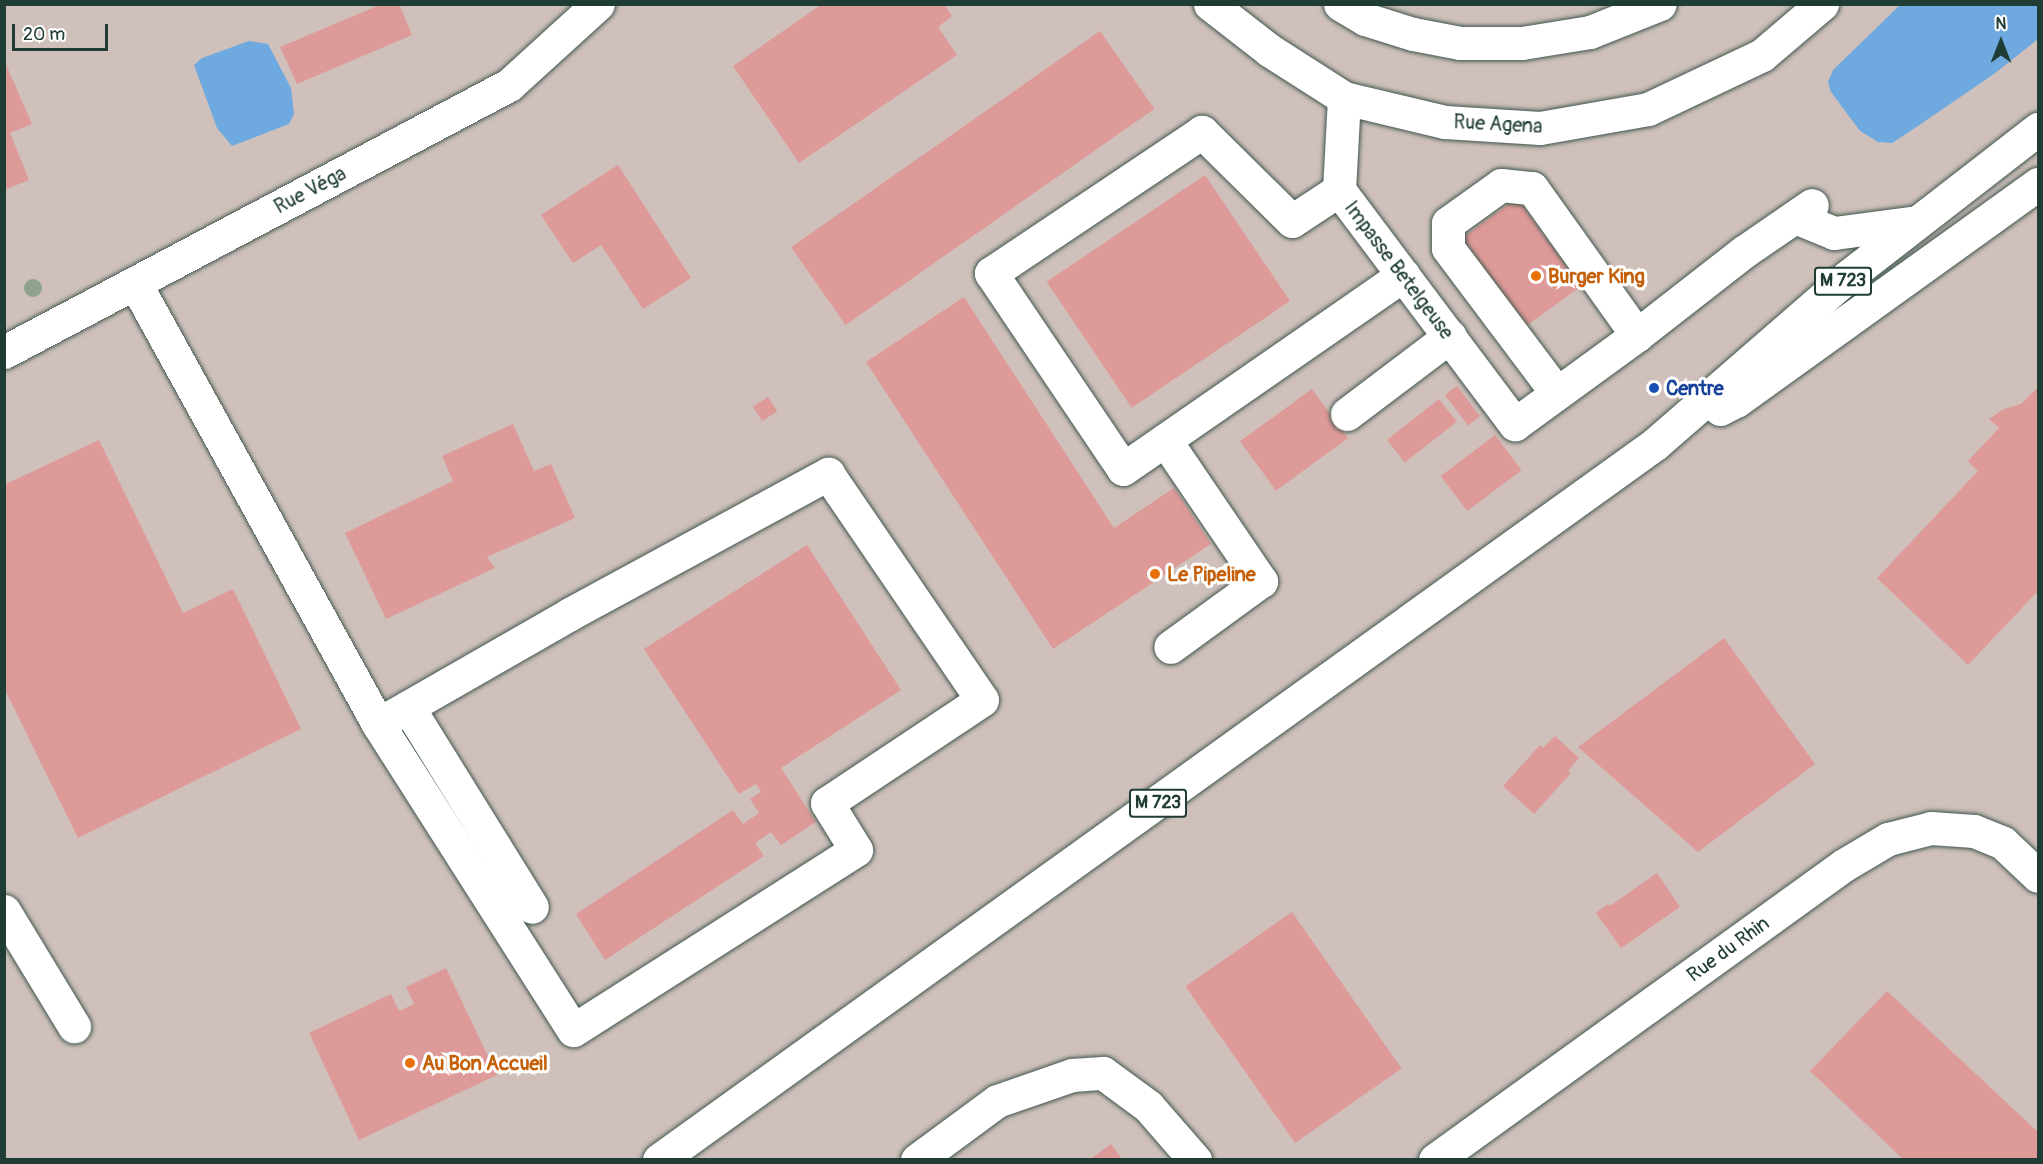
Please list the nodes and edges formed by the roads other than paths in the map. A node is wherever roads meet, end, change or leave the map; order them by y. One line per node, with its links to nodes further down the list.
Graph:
1 (598, 4): 13 (main road, Rue Véga)
2 (1210, 4): 7 (main road, Rue Agena)
3 (1340, 4): 6 (main road)
4 (1660, 4): 6 (main road)
5 (1822, 4): 7 (main road, Rue Agena)
6 (1615, 13)
7 (1344, 98): 10 (main road, Impasse Betelgeuse)
8 (2038, 129): 11 (main road, M 723)
9 (2038, 183): 20 (main road, M 723)
10 (1339, 190): 12 (main road, Impasse Betelgeuse); 19 (main road)
11 (1917, 222): 15 (main road); 20 (main road, M 723)
12 (1403, 275): 14 (main road, Impasse Betelgeuse); 19 (main road)
13 (135, 283): 16 (main road, Rue Véga); 23 (main road)
14 (1450, 336): 17 (main road, Impasse Betelgeuse); 18 (main road)
15 (1637, 336): 17 (main road); 17 (main road)
16 (4, 352)
17 (1556, 392)
18 (1347, 414)
19 (1165, 440): 21 (main road)
20 (1655, 444): 28 (main road, M 723)
21 (1170, 646)
22 (408, 707): 23 (main road); 23 (main road); 25 (main road)
23 (378, 724)
24 (2038, 876): 31 (main road, Rue du Rhin)
25 (532, 907)
26 (4, 911): 27 (main road)
27 (74, 1026)
28 (658, 1160)
29 (917, 1160): 30 (main road)
30 (1195, 1160)
31 (1436, 1160)

